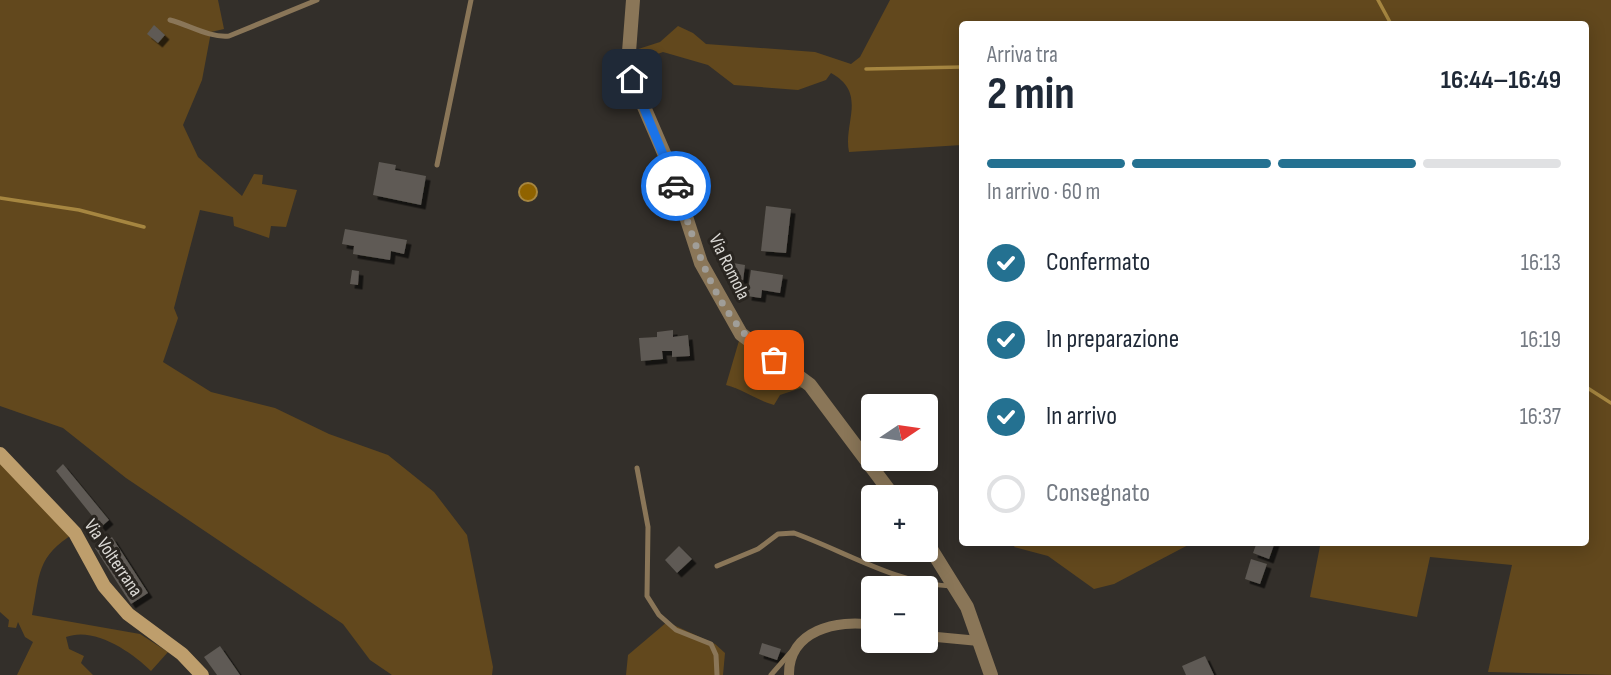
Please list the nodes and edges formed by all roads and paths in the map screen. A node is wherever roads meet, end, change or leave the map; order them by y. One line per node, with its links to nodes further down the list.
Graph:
1 (317, 0): 4 (lane)
2 (471, 0): 5 (lane)
3 (634, 0): 8 (street, Via Romola)
4 (170, 20)
5 (437, 165)
6 (0, 454): 16 (main road, Via Volterrana)
7 (637, 468): 17 (lane)
8 (885, 485)
9 (938, 560): 11 (street)
10 (717, 566): 11 (lane)
11 (954, 586): 14 (street)
12 (861, 623): 15 (street)
13 (938, 637): 14 (street)
14 (979, 641): 20 (street)
15 (793, 650): 18 (lane); 19 (street)
16 (202, 675)
17 (716, 675)
18 (771, 675)
19 (789, 675)
20 (990, 675)

